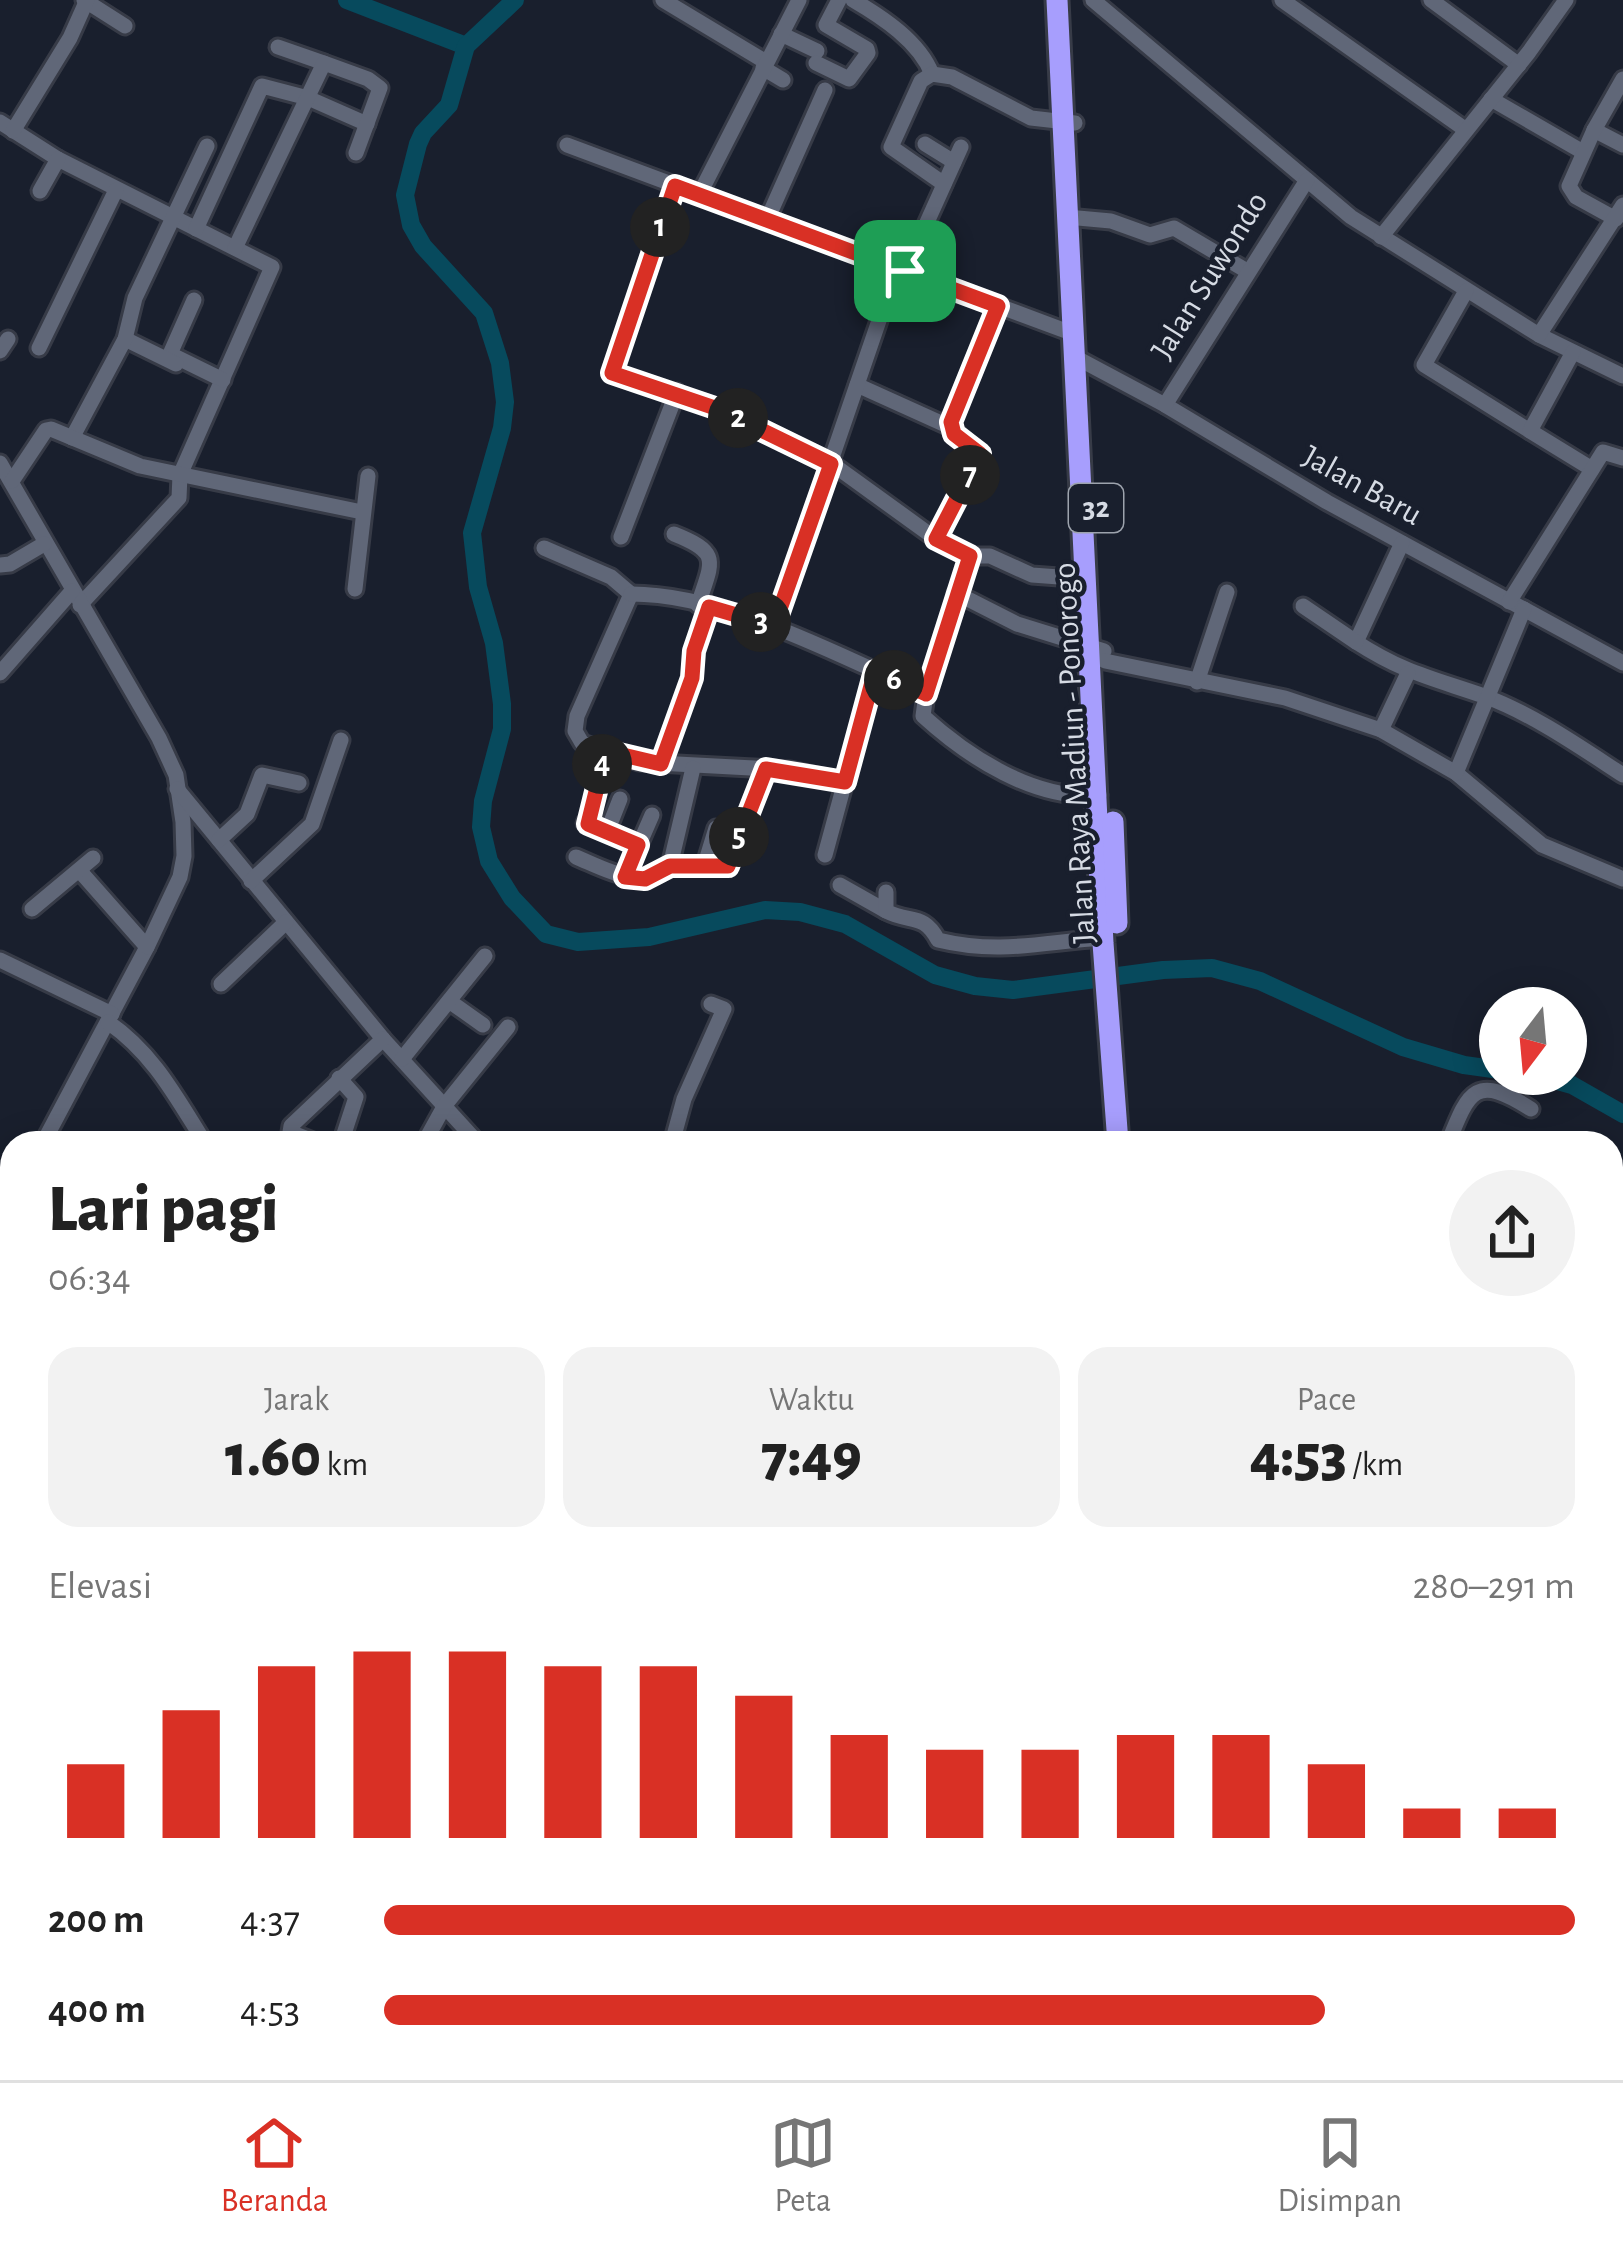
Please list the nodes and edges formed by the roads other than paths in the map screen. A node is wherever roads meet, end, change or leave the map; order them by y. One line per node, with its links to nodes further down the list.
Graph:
1 (86, 0): 13 (street); 27 (street)
2 (663, 0): 17 (street)
3 (799, 0): 14 (street)
4 (839, 0): 14 (street)
5 (853, 0): 19 (street)
6 (1057, 0): 25 (highway, Jalan Raya Madiun - Ponorogo / 32)
7 (1093, 0): 12 (street)
8 (1126, 0): 12 (street)
9 (1431, 0): 18 (street)
10 (1566, 0): 18 (street)
11 (1286, 1): 28 (street)
12 (1115, 15): 37 (street)
13 (125, 26)
14 (781, 34): 17 (street)
15 (278, 47): 16 (street)
16 (324, 63): 23 (street); 26 (street)
17 (764, 65): 21 (street); 42 (street)
18 (1519, 65): 24 (street)
19 (932, 74): 25 (street); 38 (street)
20 (1623, 79): 29 (street)
21 (783, 80)
22 (825, 90): 46 (street)
23 (308, 98): 26 (street); 47 (street); 49 (street)
24 (1492, 99): 28 (street); 34 (street)
25 (1068, 123): 44 (highway, Jalan Raya Madiun - Ponorogo / 32)
26 (367, 124): 35 (street)
27 (7, 127): 36 (street)
28 (1466, 130): 48 (street)
29 (1594, 130): 31 (street); 34 (street)
30 (925, 145): 38 (street)
31 (1623, 145)
32 (207, 146): 45 (street)
33 (567, 146): 39 (street, Jalan Baru)
34 (1582, 152): 43 (street)
35 (356, 154)
36 (58, 160): 40 (street); 41 (street)
37 (1307, 180): 48 (street); 51 (street, Jalan Suwondo)
38 (944, 184): 50 (street)
39 (675, 186): 42 (street, Jalan Baru); 63 (street)
40 (116, 190): 45 (street); 57 (street)
41 (40, 191)
42 (700, 195): 46 (street, Jalan Baru)
43 (1619, 212): 55 (street)
44 (1074, 217): 51 (street); 58 (highway, Jalan Raya Madiun - Ponorogo / 32); 58 (highway, Jalan Raya Madiun - Ponorogo / 32)
45 (175, 220): 47 (street); 56 (street)
46 (767, 220): 50 (street, Jalan Baru)
47 (196, 229): 49 (street)
48 (1381, 237): 52 (street)
49 (235, 248): 61 (street)
50 (901, 270): 54 (street, Jalan Baru); 62 (street)
51 (1247, 271): 64 (street, Jalan Suwondo)
52 (1466, 292): 55 (street); 66 (street)
53 (194, 300): 61 (street)
54 (998, 306): 58 (street, Jalan Baru); 65 (street)
55 (1539, 335): 59 (street)
56 (125, 338): 61 (street); 67 (street)
57 (39, 348)
58 (1079, 351): 64 (street, Jalan Baru); 86 (highway, Jalan Raya Madiun - Ponorogo / 32); 97 (highway, Jalan Raya Madiun - Ponorogo / 32)
59 (1573, 352): 60 (street); 66 (street)
60 (1623, 376)
61 (222, 383): 72 (street)
62 (857, 385): 65 (street); 70 (street)
63 (677, 392): 70 (street); 79 (street)
64 (1165, 405): 81 (street, Jalan Baru)
65 (950, 427): 80 (street)
66 (1530, 431): 71 (street)
67 (72, 439): 72 (street); 75 (street)
68 (1623, 458): 71 (street)
69 (0, 463): 75 (street)
70 (831, 464): 80 (street); 95 (street)
71 (1592, 470): 93 (street)
72 (180, 475): 74 (street); 76 (street)
73 (368, 476): 77 (street)
74 (205, 480): 76 (street); 77 (street)
75 (12, 481): 82 (street)
76 (179, 499): 91 (street)
77 (362, 512): 87 (street)
78 (674, 533): 92 (street)
79 (621, 537)
80 (936, 539): 84 (street)
81 (1402, 543): 93 (street, Jalan Baru); 96 (street)
82 (44, 544): 85 (street); 91 (street)
83 (544, 548): 90 (street)
84 (970, 556): 86 (street); 89 (street)
85 (0, 565)
86 (1086, 579): 97 (highway, Jalan Raya Madiun - Ponorogo / 32)
87 (355, 589)
88 (1227, 592): 102 (street)
89 (956, 593): 97 (street); 103 (street)
90 (632, 594): 92 (street); 107 (street)
91 (76, 598): 100 (street); 115 (street)
92 (704, 606): 95 (street); 108 (street)
93 (1516, 606): 98 (street, Jalan Baru); 104 (street)
94 (1303, 607): 96 (street)
95 (774, 626): 99 (street)
96 (1355, 642): 101 (street)
97 (1099, 653): 102 (street); 116 (highway, Jalan Raya Madiun - Ponorogo / 32); 124 (highway, Jalan Raya Madiun - Ponorogo / 32)
98 (1623, 663)
99 (875, 671): 103 (street); 113 (street)
100 (0, 673)
101 (1408, 673): 104 (street); 105 (street)
102 (1197, 682): 105 (street)
103 (926, 694): 116 (street)
104 (1486, 697): 111 (street); 112 (street)
105 (1382, 730): 111 (street)
106 (341, 740): 132 (street)
107 (606, 751): 108 (street); 120 (street)
108 (661, 764): 109 (street)
109 (693, 767): 110 (street); 128 (street)
110 (766, 769): 113 (street); 127 (street)
111 (1456, 772): 131 (street)
112 (1623, 775)
113 (845, 782): 123 (street)
114 (299, 783): 121 (street)
115 (177, 788): 121 (street); 139 (street)
116 (1099, 794): 124 (highway, Jalan Raya Madiun - Ponorogo / 32)
117 (620, 800): 120 (street)
118 (652, 815): 122 (street)
119 (716, 829): 127 (street)
120 (607, 832): 122 (street)
121 (219, 840): 132 (street)
122 (638, 845): 130 (street)
123 (825, 855)
124 (1107, 856): 138 (highway, Jalan Raya Madiun - Ponorogo / 32)
125 (576, 857): 130 (street)
126 (93, 858): 129 (street)
127 (705, 864): 128 (street)
128 (670, 866): 130 (street)
129 (79, 869): 135 (street); 139 (street)
130 (625, 877)
131 (1623, 879)
132 (250, 881): 137 (street)
133 (840, 885): 136 (street)
134 (886, 892): 136 (street)
135 (32, 909)
136 (886, 911): 138 (street)
137 (286, 922): 142 (street); 148 (street)
138 (1101, 940): 150 (highway, Jalan Raya Madiun - Ponorogo / 32)
139 (147, 947): 145 (street)
140 (485, 956): 143 (street)
141 (0, 960): 145 (street)
142 (221, 984)
143 (449, 1000): 146 (street); 149 (street)
144 (711, 1004): 160 (street)
145 (110, 1018): 154 (street); 155 (street)
146 (483, 1025)
147 (508, 1027): 152 (street)
148 (383, 1039): 149 (street); 151 (street)
149 (402, 1058): 152 (street)
150 (1118, 1059): 161 (highway, Jalan Raya Madiun - Ponorogo / 32); 162 (highway, Jalan Raya Madiun - Ponorogo / 32)
151 (339, 1078): 156 (street); 157 (street)
152 (445, 1105): 158 (street); 159 (street)
153 (1531, 1109): 163 (street)
154 (49, 1131)
155 (199, 1131)
156 (294, 1131)
157 (345, 1131)
158 (431, 1131)
159 (468, 1131)
160 (666, 1131)
161 (1118, 1131)
162 (1128, 1131)
163 (1453, 1131)

